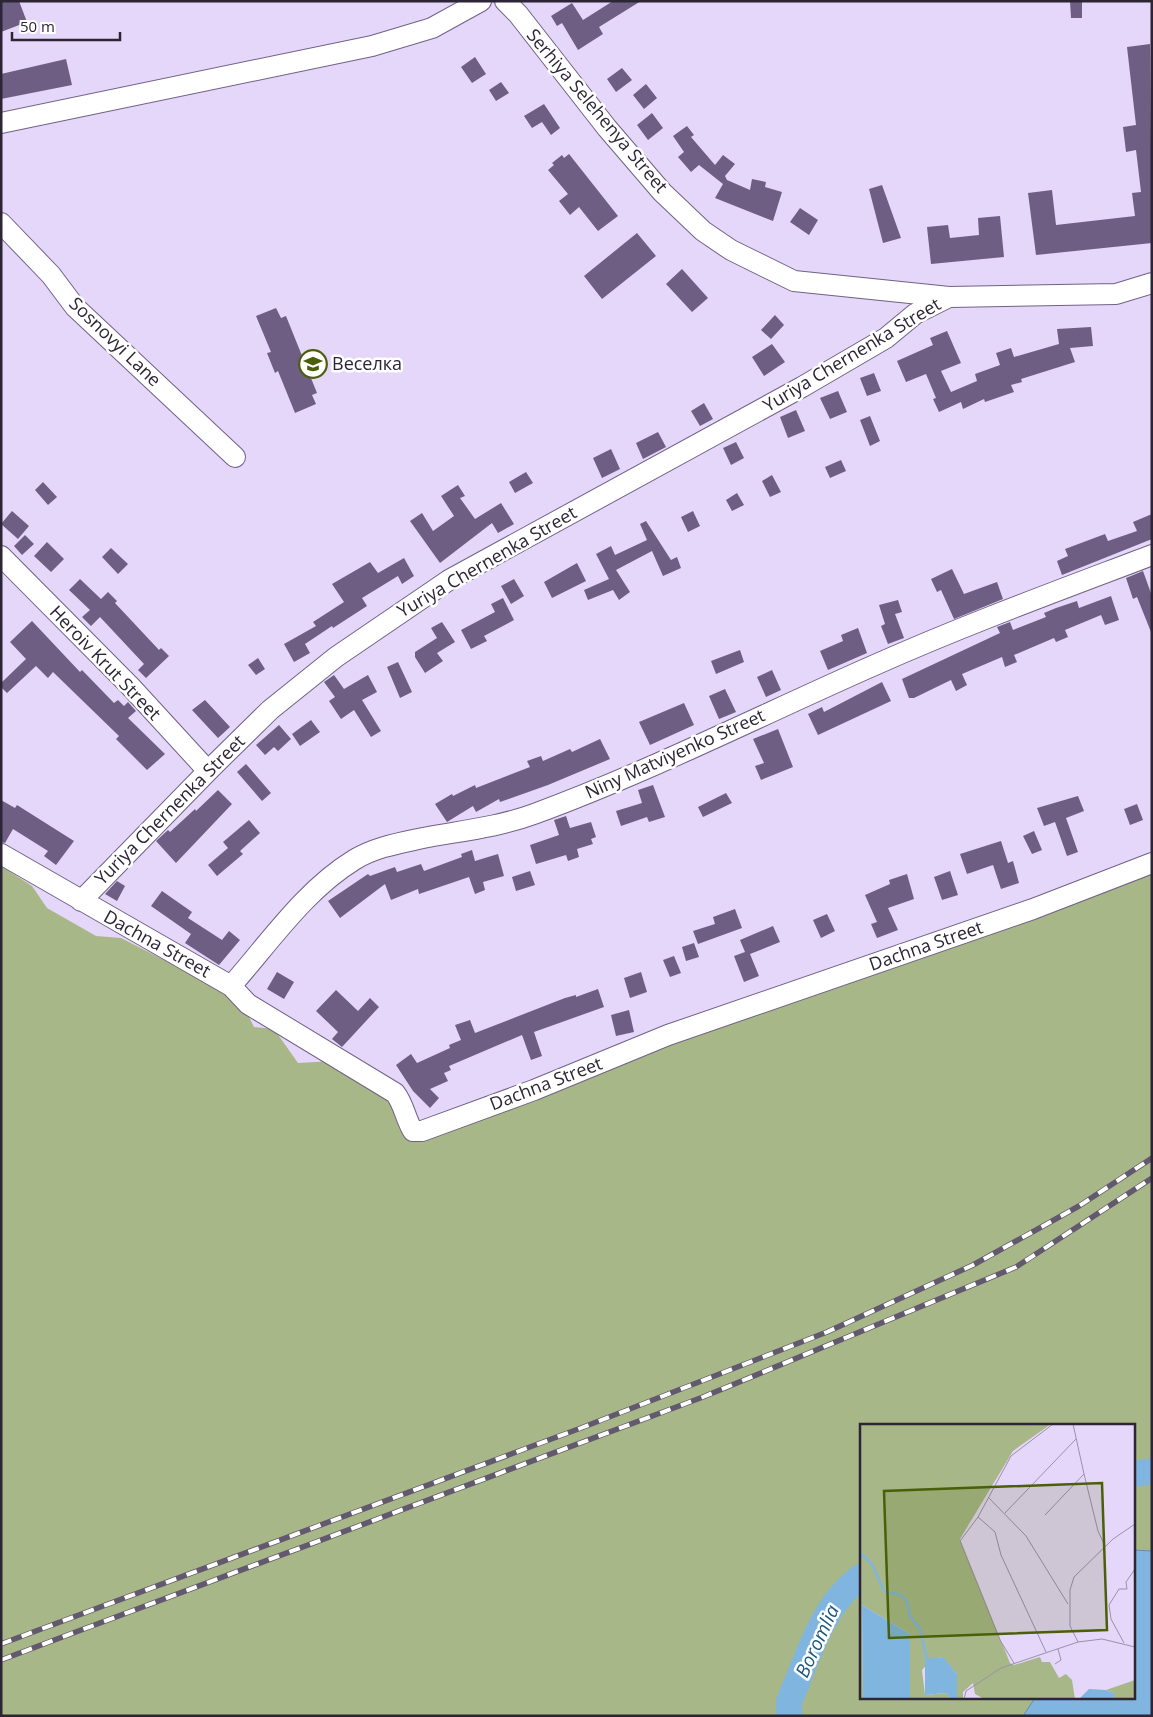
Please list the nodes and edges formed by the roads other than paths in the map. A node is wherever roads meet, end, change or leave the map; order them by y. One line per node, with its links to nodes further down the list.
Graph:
1 (481, 1): 3 (street)
2 (505, 1): 6 (street, Serhiya Selehenya Street)
3 (1, 122)
4 (1, 223): 7 (street, Sosnovyi Lane)
5 (1152, 284): 6 (street, Serhiya Selehenya Street)
6 (949, 297): 10 (street, Yuriya Chernenka Street)
7 (235, 456)
8 (1152, 555): 14 (street, Niny Matviyenko Street)
9 (1, 556): 10 (street, Heroiv Krut Street)
10 (208, 771): 13 (street, Yuriya Chernenka Street)
11 (1, 854): 13 (street, Dachna Street)
12 (1152, 863): 14 (street, Dachna Street)
13 (81, 902): 14 (street, Dachna Street)
14 (232, 986)

